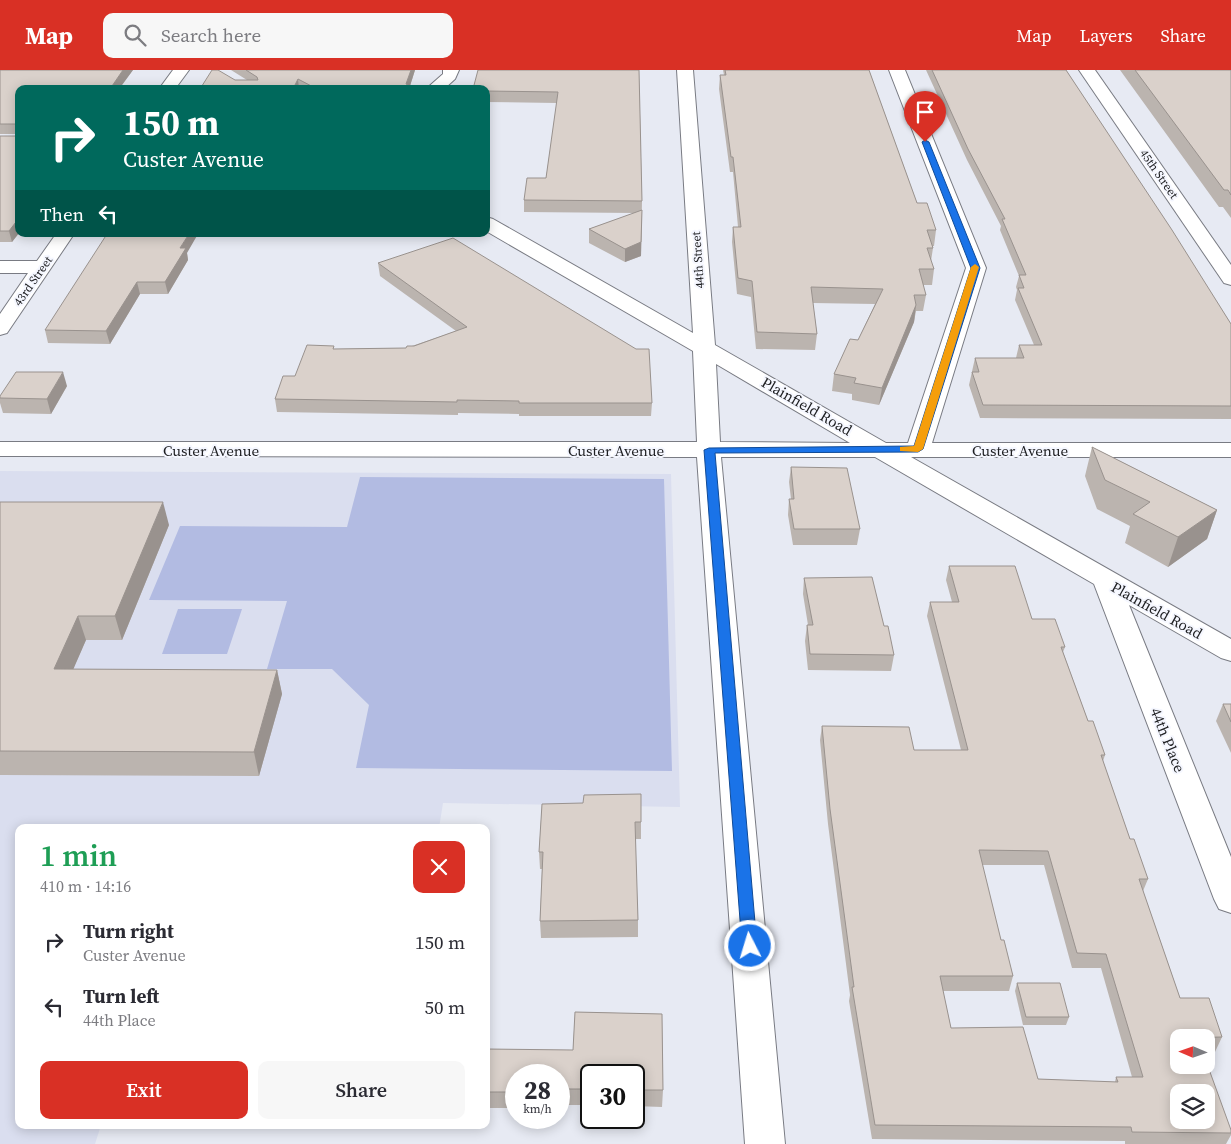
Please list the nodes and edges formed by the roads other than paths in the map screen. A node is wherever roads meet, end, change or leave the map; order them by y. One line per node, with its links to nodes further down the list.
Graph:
1 (181, 70): 6 (street)
2 (451, 70): 7 (street)
3 (684, 70): 14 (street, 44th Street)
4 (897, 70): 16 (street)
5 (1087, 70): 12 (street, 45th Street)
6 (170, 85)
7 (439, 85)
8 (490, 225): 14 (street, Plainfield Road)
9 (63, 237): 11 (street, 43rd Street)
10 (0, 267): 11 (street)
11 (42, 267): 13 (street, 43rd Street)
12 (1231, 279)
13 (0, 328)
14 (704, 348): 17 (street, 44th Street); 18 (street, Plainfield Road)
15 (0, 449): 17 (street, Custer Avenue)
16 (918, 449): 18 (street, Custer Avenue); 19 (street, Custer Avenue)
17 (709, 450): 18 (street, Custer Avenue); 23 (street, 44th Street)
18 (883, 450): 20 (street, Plainfield Road)
19 (1231, 450)
20 (1106, 580): 21 (street, Plainfield Road); 22 (street, 44th Place)
21 (1231, 651)
22 (1231, 899)
23 (765, 1144)

